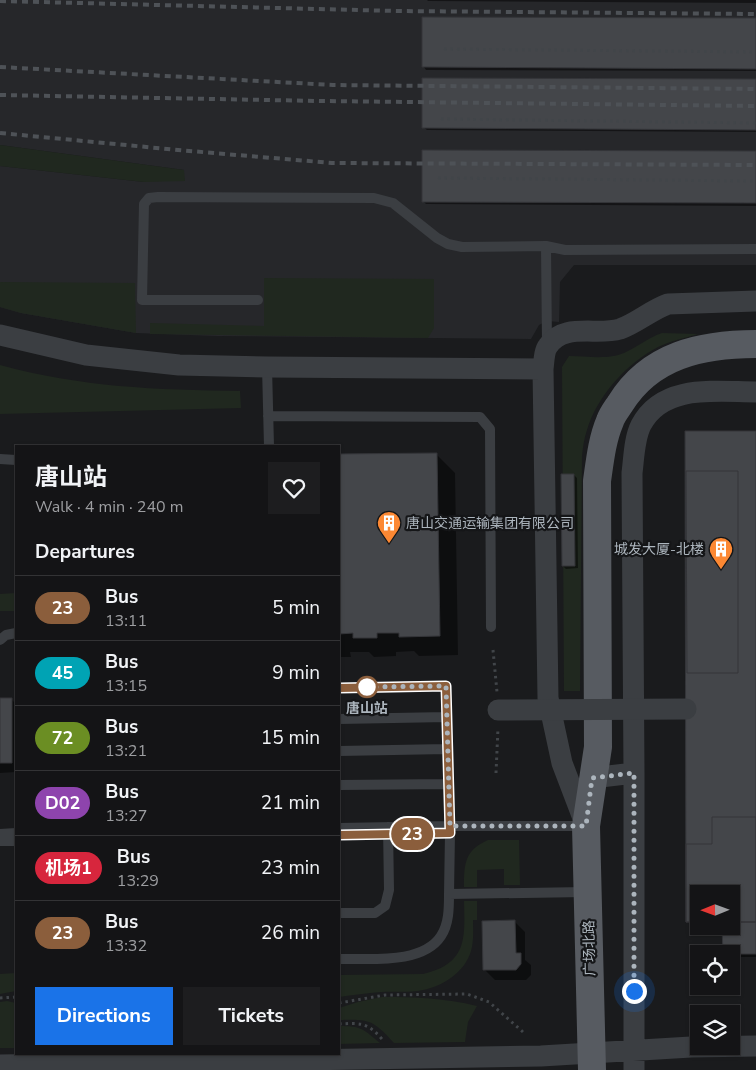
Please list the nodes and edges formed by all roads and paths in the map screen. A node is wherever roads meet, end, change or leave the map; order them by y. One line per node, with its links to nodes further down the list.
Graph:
1 (444, 49): 2 (path)
2 (756, 52)
3 (440, 119): 4 (path)
4 (756, 123)
5 (438, 178): 6 (path)
6 (756, 181)
7 (546, 246): 8 (lane); 9 (lane); 13 (lane)
8 (756, 249)
9 (258, 300)
10 (756, 301): 13 (street)
11 (0, 335): 14 (street)
12 (756, 344): 32 (main road, 广场北路)
13 (547, 346): 15 (street)
14 (268, 367): 15 (street); 17 (lane)
15 (543, 368): 35 (street)
16 (756, 392): 31 (street)
17 (268, 416): 18 (lane); 21 (lane)
18 (269, 445)
19 (0, 459): 20 (lane)
20 (15, 460)
21 (491, 627)
22 (15, 633): 23 (lane)
23 (0, 640)
24 (340, 688): 27 (lane)
25 (686, 709): 26 (street, bridge)
26 (498, 710)
27 (447, 717): 28 (lane); 29 (lane)
28 (340, 719)
29 (447, 749): 30 (lane); 33 (lane)
30 (340, 752)
31 (634, 773): 32 (street); 55 (street)
32 (592, 778): 35 (main road, 广场北路)
33 (449, 784): 34 (lane); 37 (lane)
34 (340, 786)
35 (586, 826): 37 (lane); 44 (main road, 广场北路)
36 (340, 828): 38 (lane)
37 (450, 829): 38 (lane); 45 (lane)
38 (388, 831): 41 (lane); 46 (lane)
39 (15, 833): 40 (lane)
40 (0, 834)
41 (340, 835)
42 (0, 841): 43 (lane)
43 (15, 841)
44 (588, 892): 45 (lane); 57 (main road, 广场北路)
45 (449, 894): 47 (lane)
46 (340, 913)
47 (340, 959)
48 (15, 997): 49 (path)
49 (0, 998)
50 (340, 1003): 52 (path)
51 (340, 1024): 53 (path)
52 (523, 1032)
53 (385, 1042)
54 (756, 1046): 55 (street)
55 (634, 1060): 57 (street)
56 (152, 1062): 57 (street); 58 (street)
57 (592, 1062)
58 (0, 1065)

